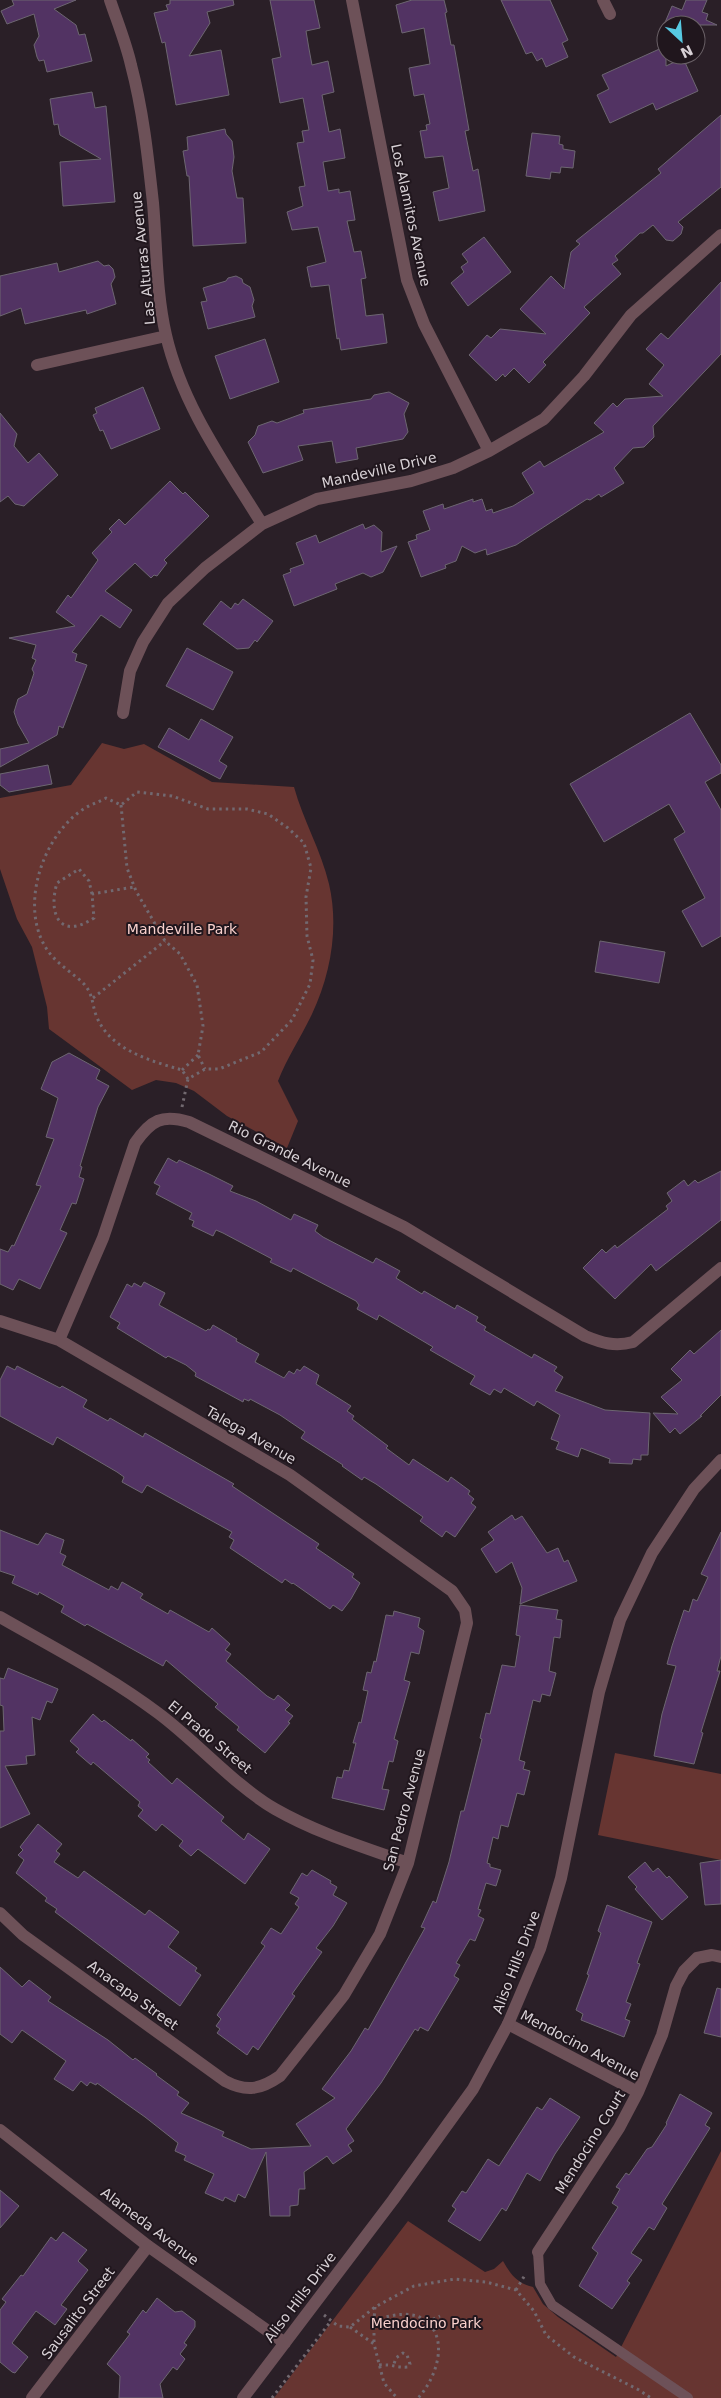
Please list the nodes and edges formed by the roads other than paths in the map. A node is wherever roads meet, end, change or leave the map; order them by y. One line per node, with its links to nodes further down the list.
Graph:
1 (110, 0): 6 (street, Las Alturas Avenue)
2 (352, 0): 8 (street, Los Alamitos Avenue)
3 (603, 0): 4 (street)
4 (610, 14)
5 (721, 235): 8 (street, Mandeville Drive)
6 (166, 336): 7 (street); 9 (street, Las Alturas Avenue)
7 (36, 365)
8 (489, 451): 9 (street, Mandeville Drive)
9 (262, 524): 10 (street, Mandeville Drive)
10 (123, 713)
11 (721, 1268): 13 (street, Rio Grande Avenue)
12 (0, 1321): 13 (street, Talega Avenue)
13 (59, 1340): 15 (street, Talega Avenue)
14 (721, 1460): 20 (street, Aliso Hills Drive)
15 (465, 1610): 17 (street, San Pedro Avenue)
16 (0, 1618): 17 (street, El Prado Street)
17 (408, 1863): 21 (street, San Pedro Avenue)
18 (0, 1913): 21 (street, Anacapa Street)
19 (721, 1957): 22 (street, Mendocino Court)
20 (508, 2024): 22 (street, Mendocino Avenue); 26 (street, Aliso Hills Drive)
21 (254, 2090)
22 (638, 2092): 25 (street, Mendocino Court)
23 (0, 2130): 24 (street, Alameda Avenue)
24 (148, 2246): 26 (street, Alameda Avenue); 27 (street, Sausalito Street)
25 (538, 2252): 29 (lane)
26 (285, 2343): 28 (street, Aliso Hills Drive)
27 (32, 2398)
28 (243, 2398)
29 (688, 2398)

